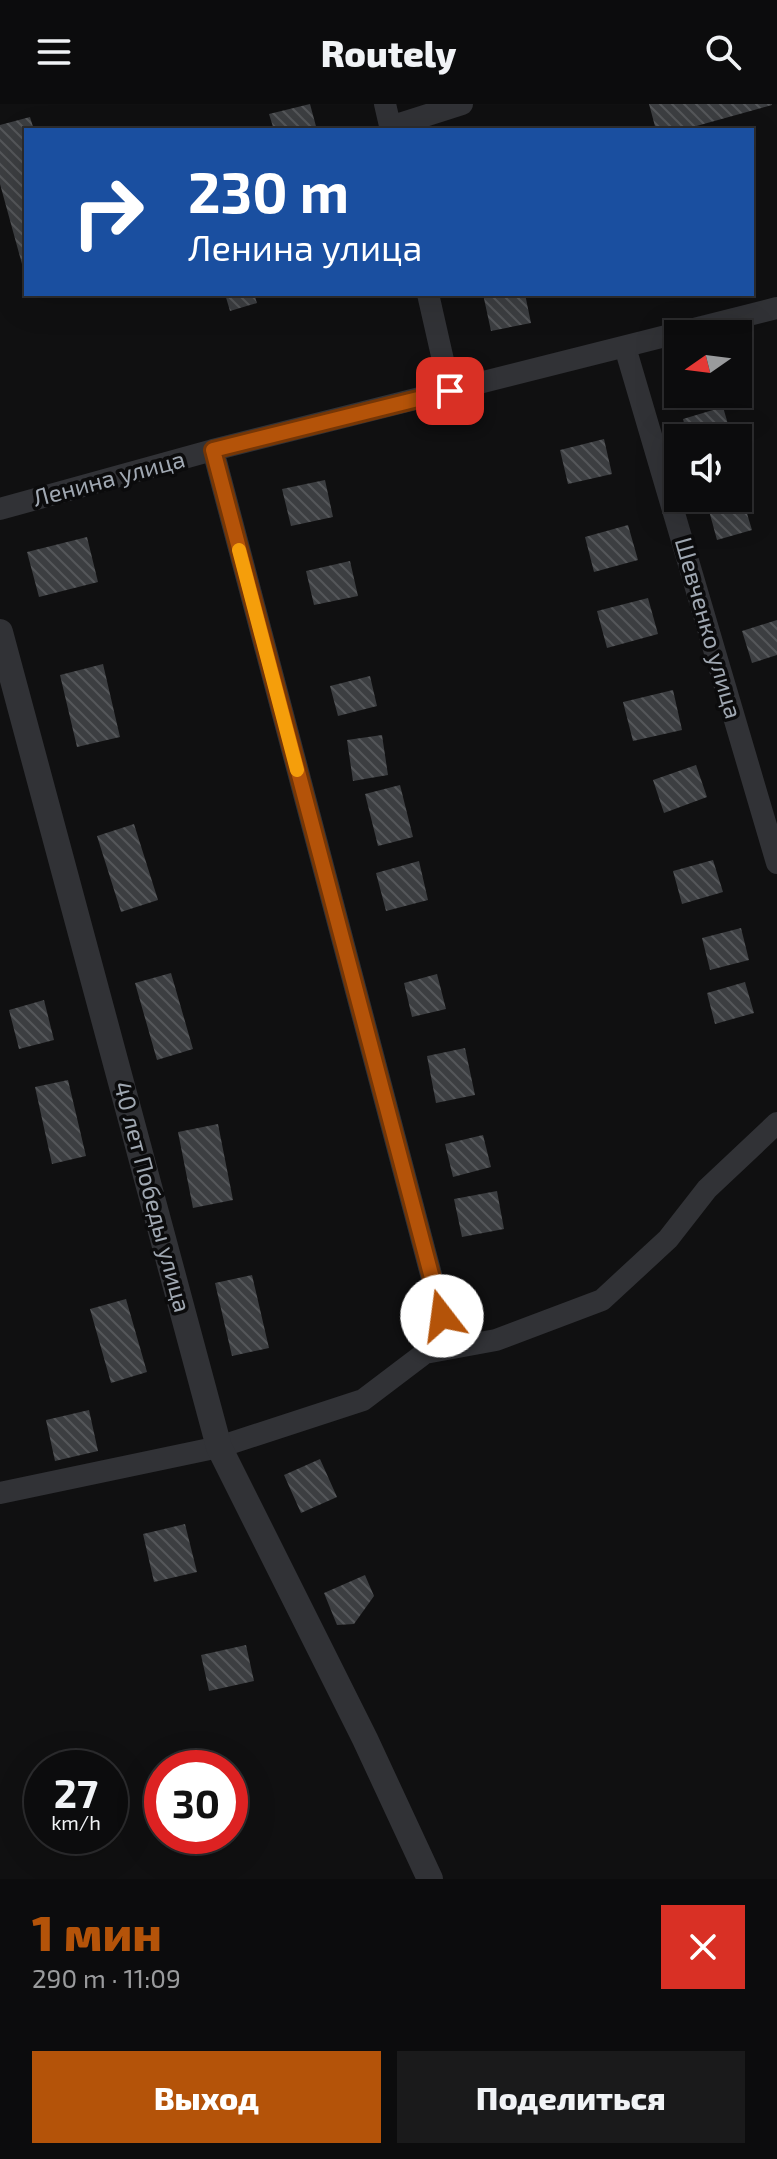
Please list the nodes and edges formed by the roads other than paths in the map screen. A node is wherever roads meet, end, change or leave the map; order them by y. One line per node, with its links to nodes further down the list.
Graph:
1 (385, 104): 3 (street)
2 (462, 104): 3 (street)
3 (391, 128)
4 (428, 296): 7 (street)
5 (777, 308): 6 (street, Ленина улица)
6 (625, 347): 7 (street, Ленина улица); 11 (street, Шевченко улица)
7 (450, 391): 8 (street, Ленина улица)
8 (213, 450): 9 (street, Ленина улица); 13 (street)
9 (0, 509)
10 (0, 632): 14 (street, 40 лет Победы улица)
11 (777, 863)
12 (777, 1123): 13 (street)
13 (425, 1353): 14 (street)
14 (219, 1447): 15 (street); 16 (street, 40 лет Победы улица)
15 (0, 1493)
16 (430, 1879)

